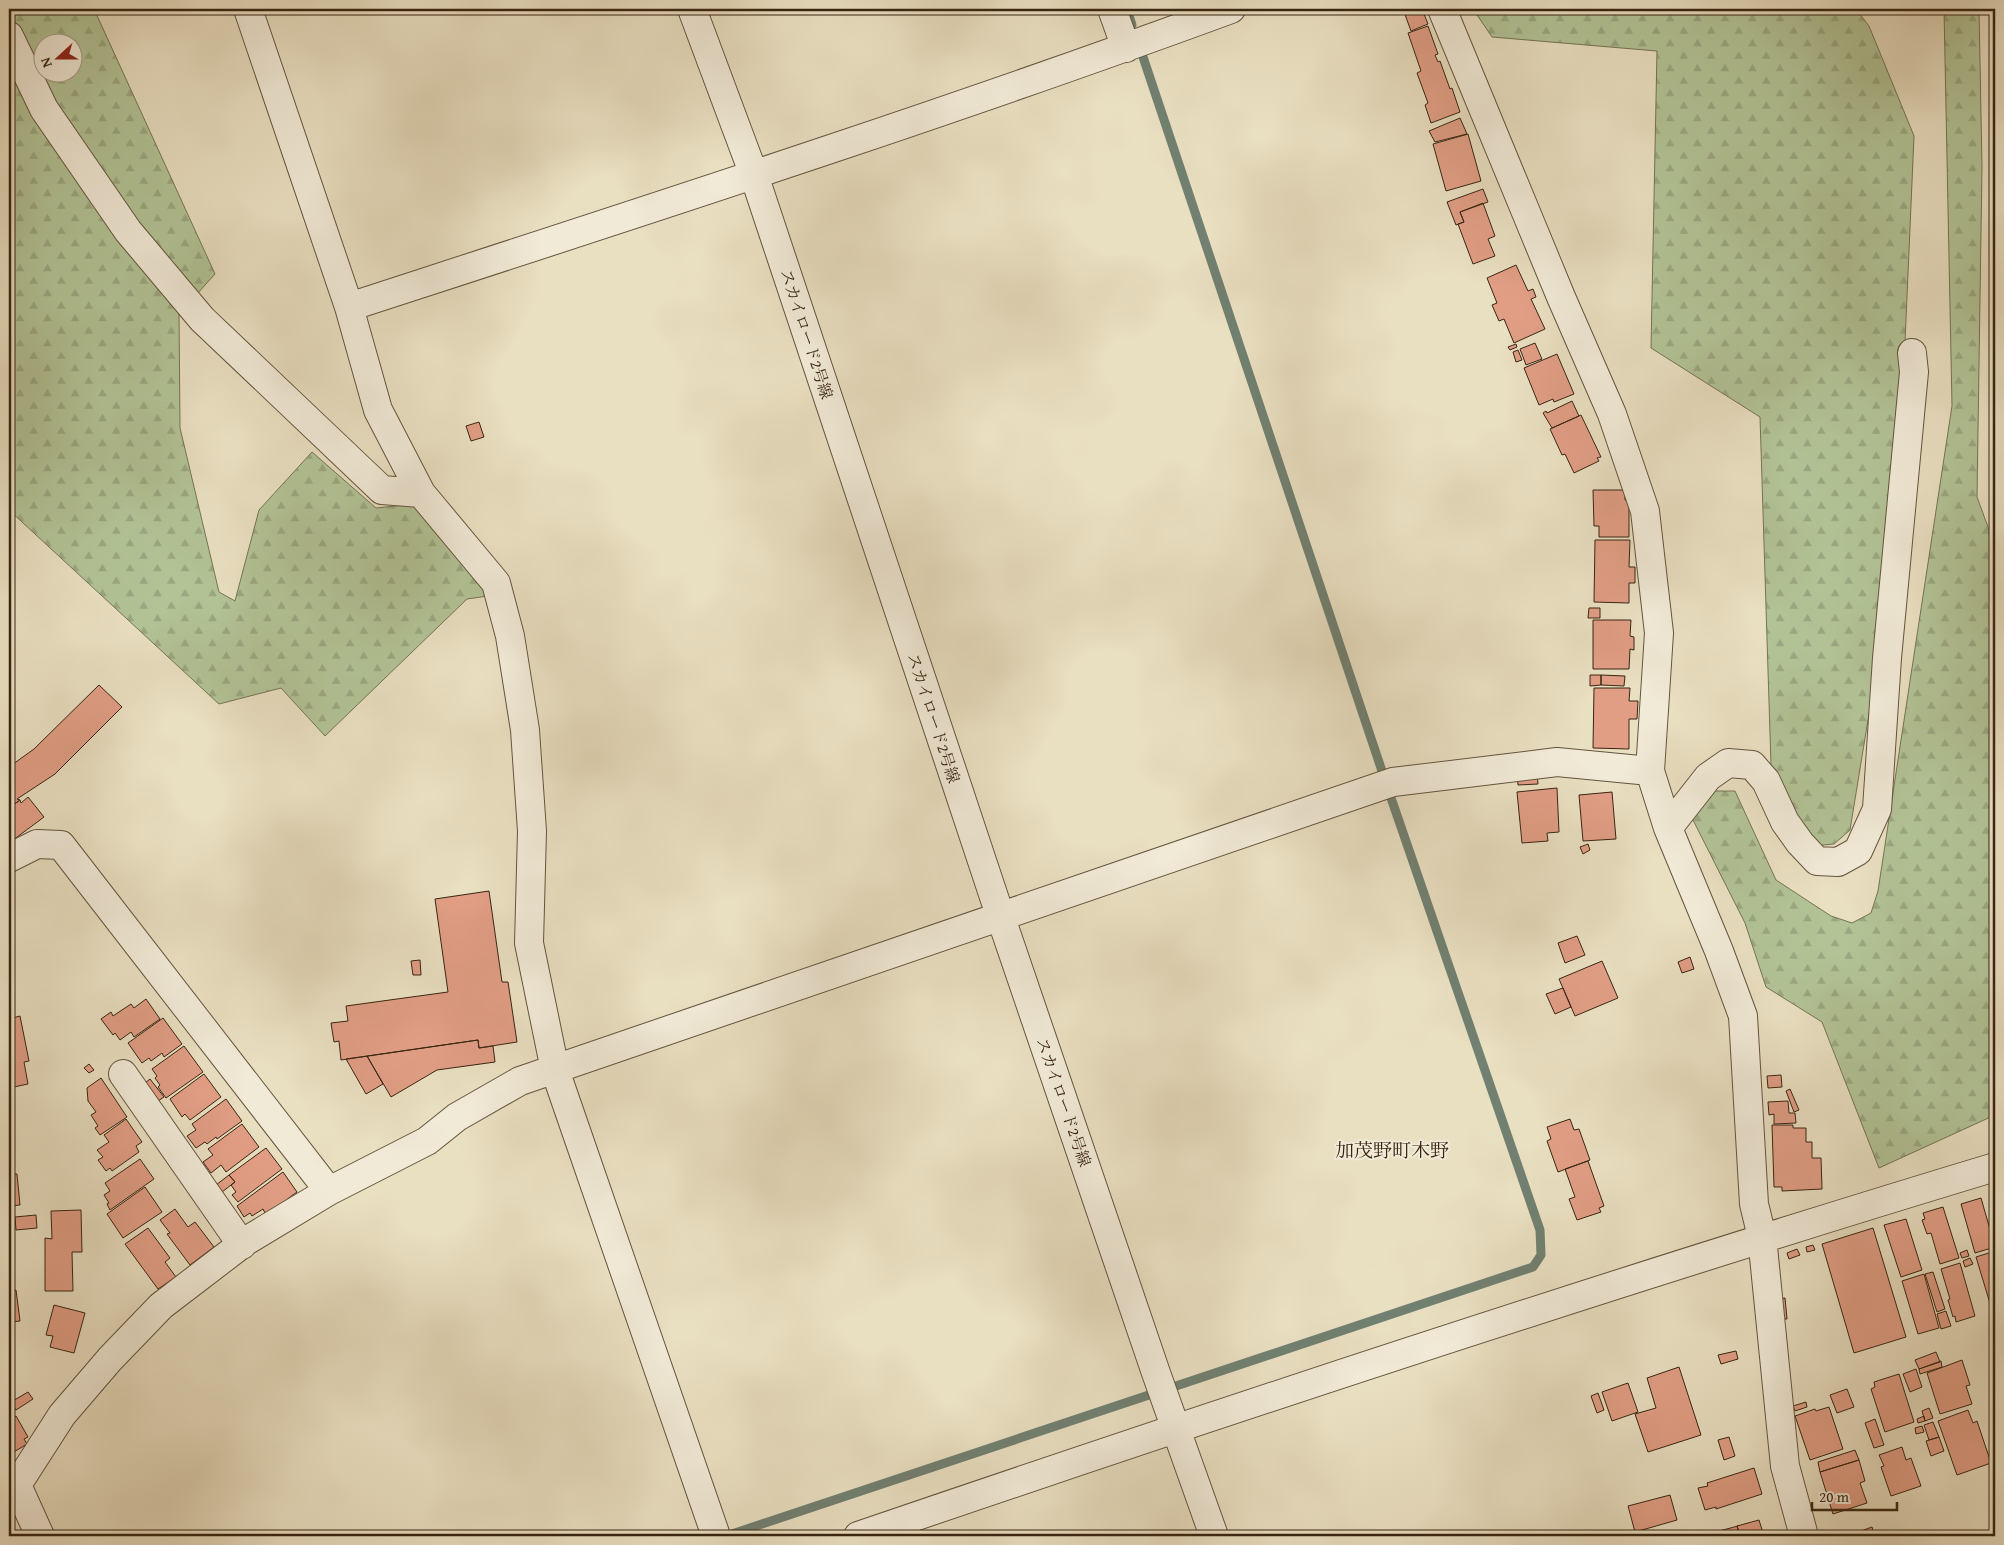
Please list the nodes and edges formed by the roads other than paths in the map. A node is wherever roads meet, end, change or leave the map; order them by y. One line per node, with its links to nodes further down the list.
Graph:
1 (248, 9): 9 (street)
2 (692, 9): 8 (street, スカイロード2号線)
3 (1112, 9): 7 (street)
4 (1231, 9): 7 (street)
5 (1442, 9): 12 (street)
6 (9, 36): 11 (street)
7 (1135, 44): 8 (street)
8 (754, 175): 9 (street); 15 (street, スカイロード2号線)
9 (349, 307): 11 (street)
10 (1912, 353): 13 (street)
11 (421, 494): 16 (street)
12 (1650, 771): 13 (street); 15 (street)
13 (1668, 828): 20 (street)
14 (9, 858): 19 (street)
15 (1000, 916): 16 (street); 22 (street, スカイロード2号線)
16 (556, 1070): 19 (street); 24 (street)
17 (123, 1074): 21 (street)
18 (1995, 1167): 20 (street)
19 (329, 1191): 21 (street)
20 (1762, 1237): 22 (street); 28 (street)
21 (242, 1245): 23 (street)
22 (1171, 1415): 26 (street); 27 (street, スカイロード2号線)
23 (13, 1480): 25 (street)
24 (715, 1535)
25 (40, 1536)
26 (858, 1536)
27 (1214, 1536)
28 (1804, 1536)

